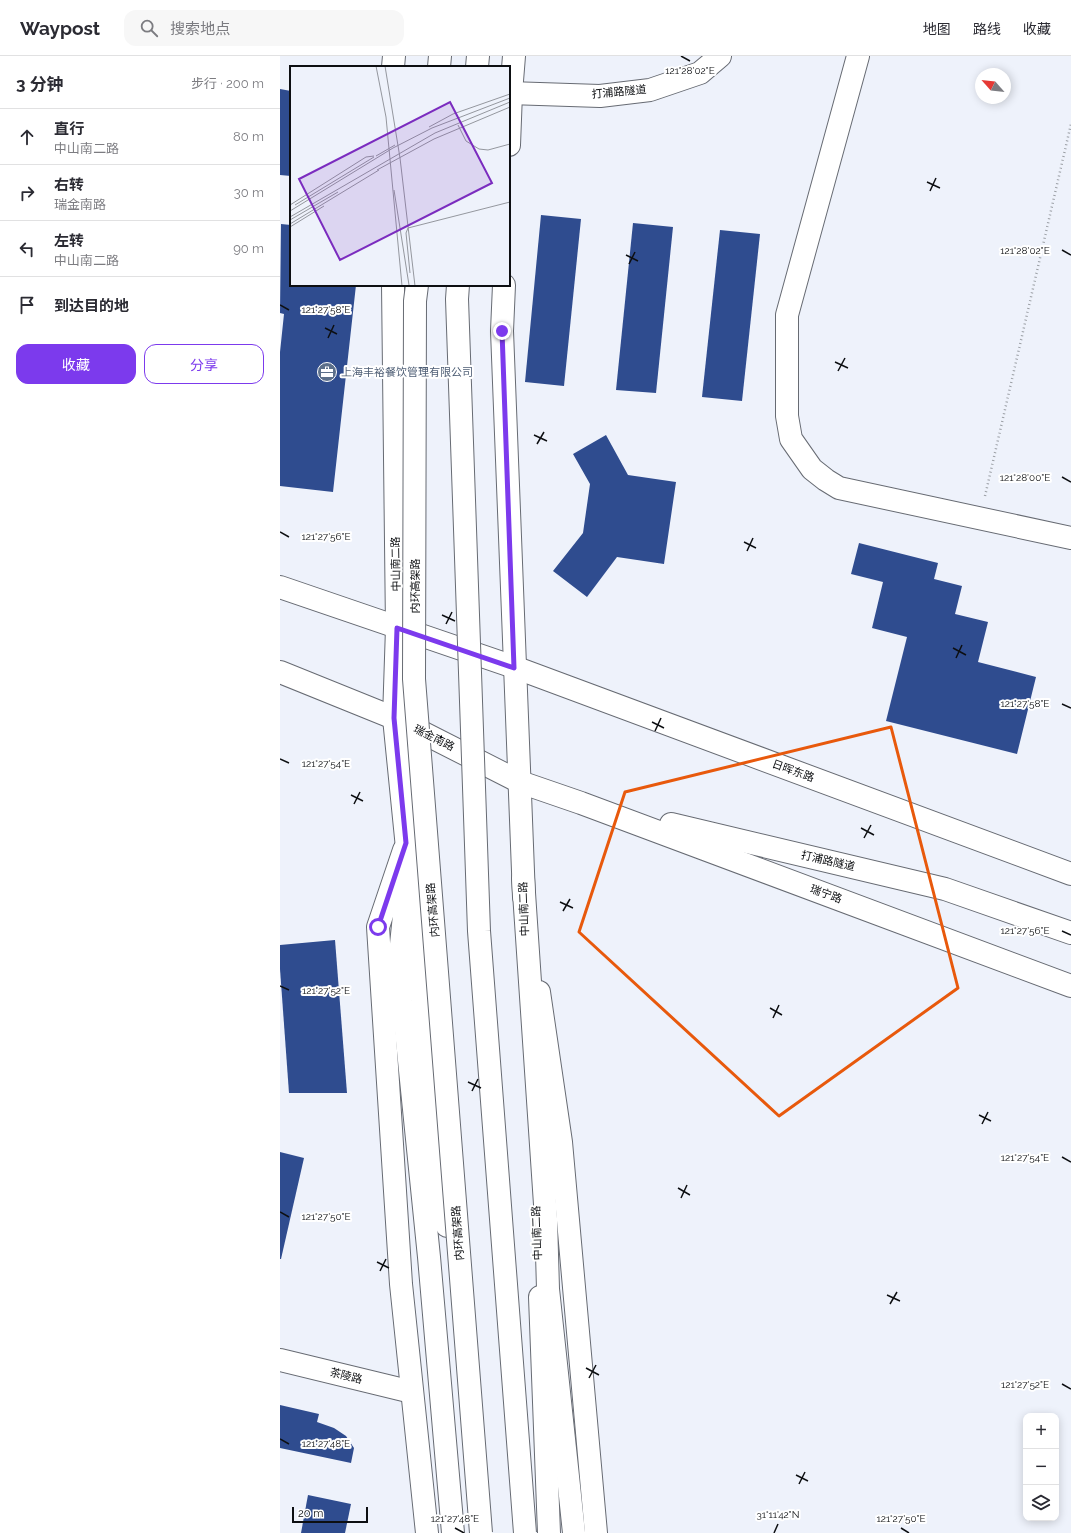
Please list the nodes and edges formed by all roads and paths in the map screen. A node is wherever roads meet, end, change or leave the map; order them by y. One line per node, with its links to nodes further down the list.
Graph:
1 (394, 56): 7 (main road)
2 (440, 56): 8 (main road)
3 (478, 56): 9 (main road)
4 (514, 56): 10 (main road)
5 (720, 56): 10 (main road, 打浦路隧道)
6 (858, 56): 16 (main road)
7 (393, 66)
8 (439, 66)
9 (477, 66)
10 (510, 93)
11 (1071, 124): 16 (path)
12 (393, 286): 19 (main road, 中山南二路)
13 (417, 286): 35 (main road, 内环高架路, bridge)
14 (458, 286): 36 (main road, bridge)
15 (504, 286): 20 (main road, 中山南二路)
16 (980, 517): 17 (main road)
17 (1071, 538)
18 (280, 587): 19 (main road)
19 (397, 628): 20 (main road); 22 (main road, 中山南二路)
20 (514, 668): 23 (main road, 中山南二路); 27 (main road, 日晖东路)
21 (280, 672): 22 (main road, 瑞金南路)
22 (394, 718): 23 (main road, 瑞金南路); 25 (main road, 中山南二路)
23 (520, 782): 24 (main road); 28 (main road, 中山南二路)
24 (581, 803): 29 (main road, 打浦路隧道); 30 (main road, 瑞宁路)
25 (406, 843): 26 (main road, 中山南二路); 32 (main road, 中山南二路)
26 (409, 868): 34 (main road); 35 (main road, 中山南二路)
27 (1071, 874)
28 (523, 878): 37 (main road, 中山南二路); 38 (main road); 39 (main road)
29 (1071, 933)
30 (1071, 986)
31 (280, 1360): 32 (main road, 茶陵路)
32 (412, 1392): 33 (main road, 中山南二路)
33 (427, 1533)
34 (453, 1533)
35 (481, 1533)
36 (525, 1533)
37 (549, 1533)
38 (574, 1533)
39 (596, 1533)

